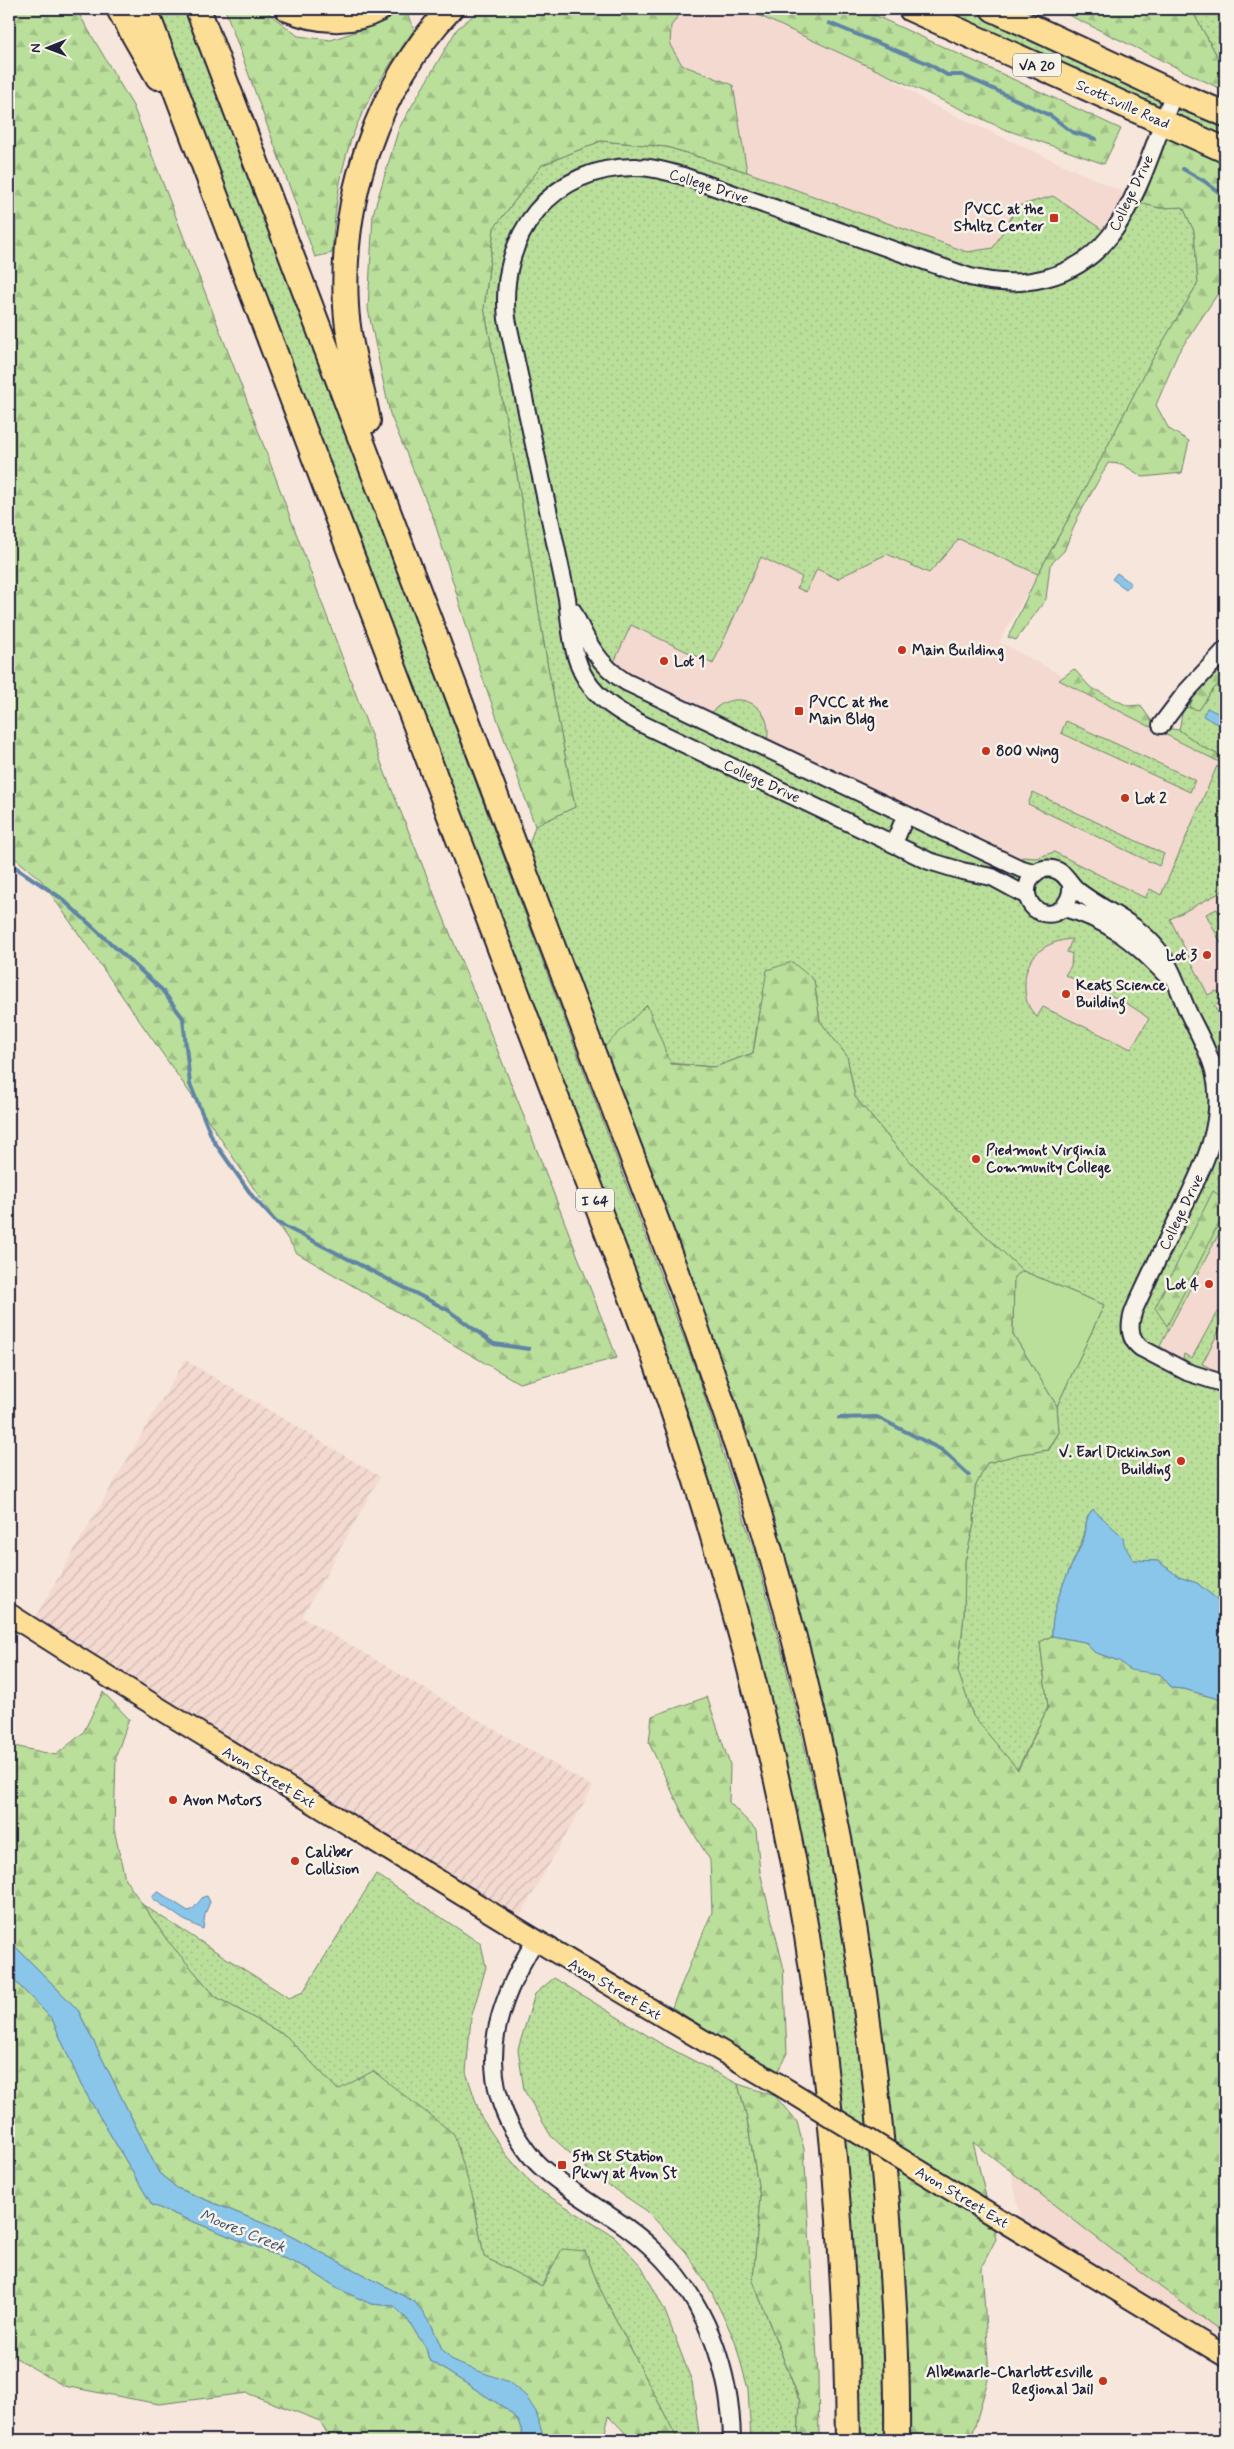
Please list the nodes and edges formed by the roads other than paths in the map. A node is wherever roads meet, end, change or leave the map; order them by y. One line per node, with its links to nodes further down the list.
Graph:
1 (119, 9): 13 (highway)
2 (145, 9): 13 (highway, I 64)
3 (198, 9): 14 (highway)
4 (288, 9): 5 (highway)
5 (379, 9)
6 (450, 9): 14 (highway)
7 (911, 9): 11 (highway, Scottsville Road / VA 20)
8 (993, 9): 9 (highway, Scottsville Road / VA 20)
9 (1174, 93): 10 (highway, Scottsville Road / VA 20); 11 (street, College Drive)
10 (1225, 114)
11 (1162, 122): 12 (highway, Scottsville Road / VA 20); 15 (street, College Drive)
12 (1225, 150)
13 (231, 235): 30 (highway, I 64)
14 (379, 487): 31 (highway)
15 (567, 598): 18 (street, College Drive); 19 (street, College Drive)
16 (1225, 650): 17 (street)
17 (1161, 725)
18 (906, 815): 19 (street); 20 (street, College Drive)
19 (894, 843): 22 (street, College Drive)
20 (1036, 873): 21 (street, College Drive); 22 (street)
21 (1071, 885): 23 (street); 24 (street, College Drive)
22 (1027, 896): 23 (street, College Drive)
23 (1064, 908): 24 (street, College Drive)
24 (1176, 984): 25 (street, College Drive)
25 (1225, 1384)
26 (9, 1614): 27 (main road, Avon Street Ext)
27 (535, 1941): 28 (main road, Avon Street Ext, bridge); 29 (street)
28 (1225, 2356)
29 (732, 2440)
30 (848, 2440)
31 (897, 2440)

